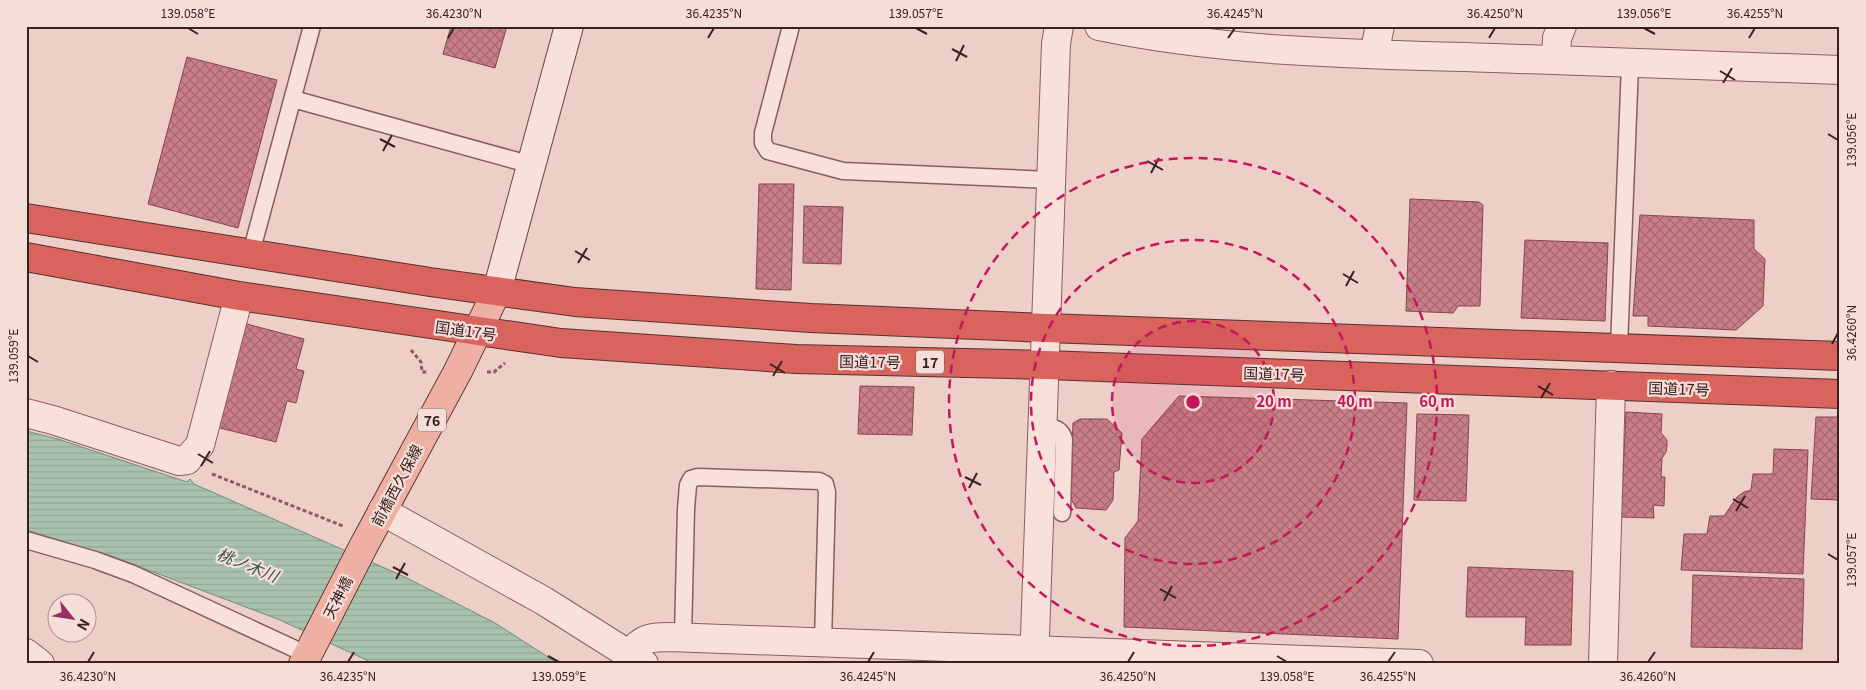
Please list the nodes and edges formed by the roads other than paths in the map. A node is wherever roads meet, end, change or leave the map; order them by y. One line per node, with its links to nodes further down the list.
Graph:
1 (312, 26): 13 (lane)
2 (569, 26): 14 (street)
3 (791, 26): 15 (lane)
4 (1059, 26): 15 (street)
5 (1099, 26): 8 (street)
6 (1380, 26): 9 (street)
7 (1562, 26): 10 (street)
8 (1154, 31): 9 (street)
9 (1376, 54): 10 (street)
10 (1556, 59): 11 (street)
11 (1630, 64): 12 (street); 23 (lane)
12 (1840, 70)
13 (293, 99): 14 (lane); 17 (lane)
14 (532, 165): 19 (street)
15 (1050, 180): 21 (street)
16 (26, 218): 17 (highway)
17 (250, 254): 19 (highway)
18 (26, 257): 20 (highway, 国道17号 / 17)
19 (497, 291): 21 (highway); 22 (main road, 前橋西久保線 / 76)
20 (239, 296): 22 (highway, 国道17号 / 17); 28 (street)
21 (1046, 328): 23 (highway); 25 (street)
22 (478, 332): 25 (highway, 国道17号 / 17); 30 (main road, 前橋西久保線 / 76)
23 (1619, 348): 24 (highway)
24 (1840, 356)
25 (1046, 365): 26 (highway, 国道17号 / 17); 29 (street)
26 (1611, 385): 27 (highway, 国道17号 / 17); 43 (street)
27 (1840, 394)
28 (26, 413)
29 (1043, 426): 31 (lane); 39 (street)
30 (382, 511): 32 (main road, 前橋西久保線 / 76); 40 (street)
31 (1062, 513)
32 (356, 538): 37 (main road, 天神橋 / 76)
33 (26, 540): 37 (lane)
34 (683, 637): 35 (street); 35 (lane); 40 (street)
35 (823, 642): 38 (street)
36 (26, 653): 41 (street)
37 (308, 655)
38 (920, 655): 39 (street)
39 (1035, 656): 42 (street)
40 (637, 659)
41 (40, 664)
42 (1406, 664)
43 (1603, 664)

